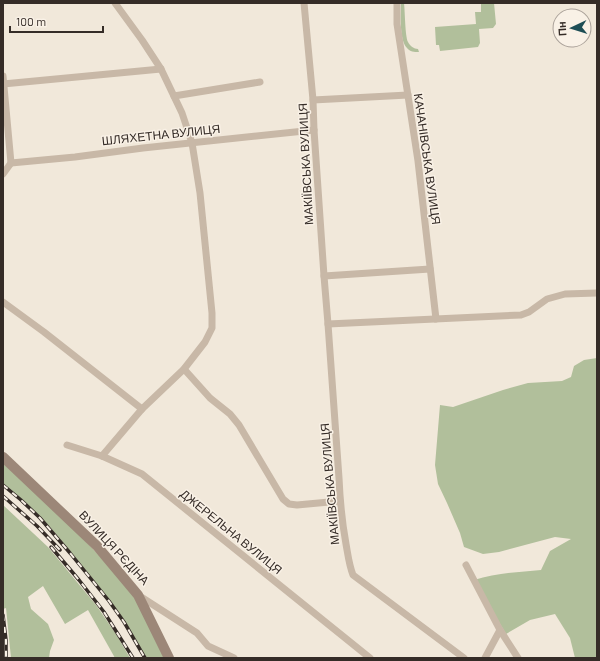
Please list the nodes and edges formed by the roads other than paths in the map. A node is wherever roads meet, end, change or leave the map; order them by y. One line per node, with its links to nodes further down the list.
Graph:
1 (115, 3): 4 (street)
2 (304, 3): 10 (street, МАКІЇВСЬКА ВУЛИЦЯ)
3 (397, 3): 8 (street, КАЧАНІВСЬКА ВУЛИЦЯ)
4 (161, 69): 7 (street); 9 (street)
5 (3, 76): 7 (street)
6 (260, 82): 9 (street)
7 (4, 84): 13 (street)
8 (408, 95): 10 (street); 15 (street, КАЧАНІВСЬКА ВУЛИЦЯ)
9 (174, 96): 12 (street)
10 (313, 100): 11 (street, МАКІЇВСЬКА ВУЛИЦЯ)
11 (314, 130): 12 (street, ШЛЯХЕТНА ВУЛИЦЯ); 16 (street, МАКІЇВСЬКА ВУЛИЦЯ)
12 (192, 143): 13 (street, ШЛЯХЕТНА ВУЛИЦЯ); 21 (street)
13 (11, 163): 14 (street)
14 (3, 174)
15 (430, 269): 16 (street); 19 (street, КАЧАНІВСЬКА ВУЛИЦЯ)
16 (324, 276): 20 (street, МАКІЇВСЬКА ВУЛИЦЯ)
17 (597, 293): 19 (street)
18 (3, 302): 22 (street)
19 (436, 319): 20 (street)
20 (328, 324): 26 (street, МАКІЇВСЬКА ВУЛИЦЯ)
21 (184, 369): 22 (street); 26 (street)
22 (142, 409): 24 (street)
23 (66, 445): 24 (street, ДЖЕРЕЛЬНА ВУЛИЦЯ)
24 (102, 456): 32 (street, ДЖЕРЕЛЬНА ВУЛИЦЯ)
25 (3, 457): 28 (main road, ВУЛИЦЯ РЄДІНА)
26 (340, 501): 33 (street, МАКІЇВСЬКА ВУЛИЦЯ)
27 (466, 565): 29 (street)
28 (138, 595): 30 (main road); 31 (street, ВУЛИЦЯ РЄДІНА)
29 (500, 630): 34 (street); 35 (street)
30 (169, 658)
31 (234, 658)
32 (370, 658)
33 (464, 658)
34 (485, 658)
35 (518, 658)

